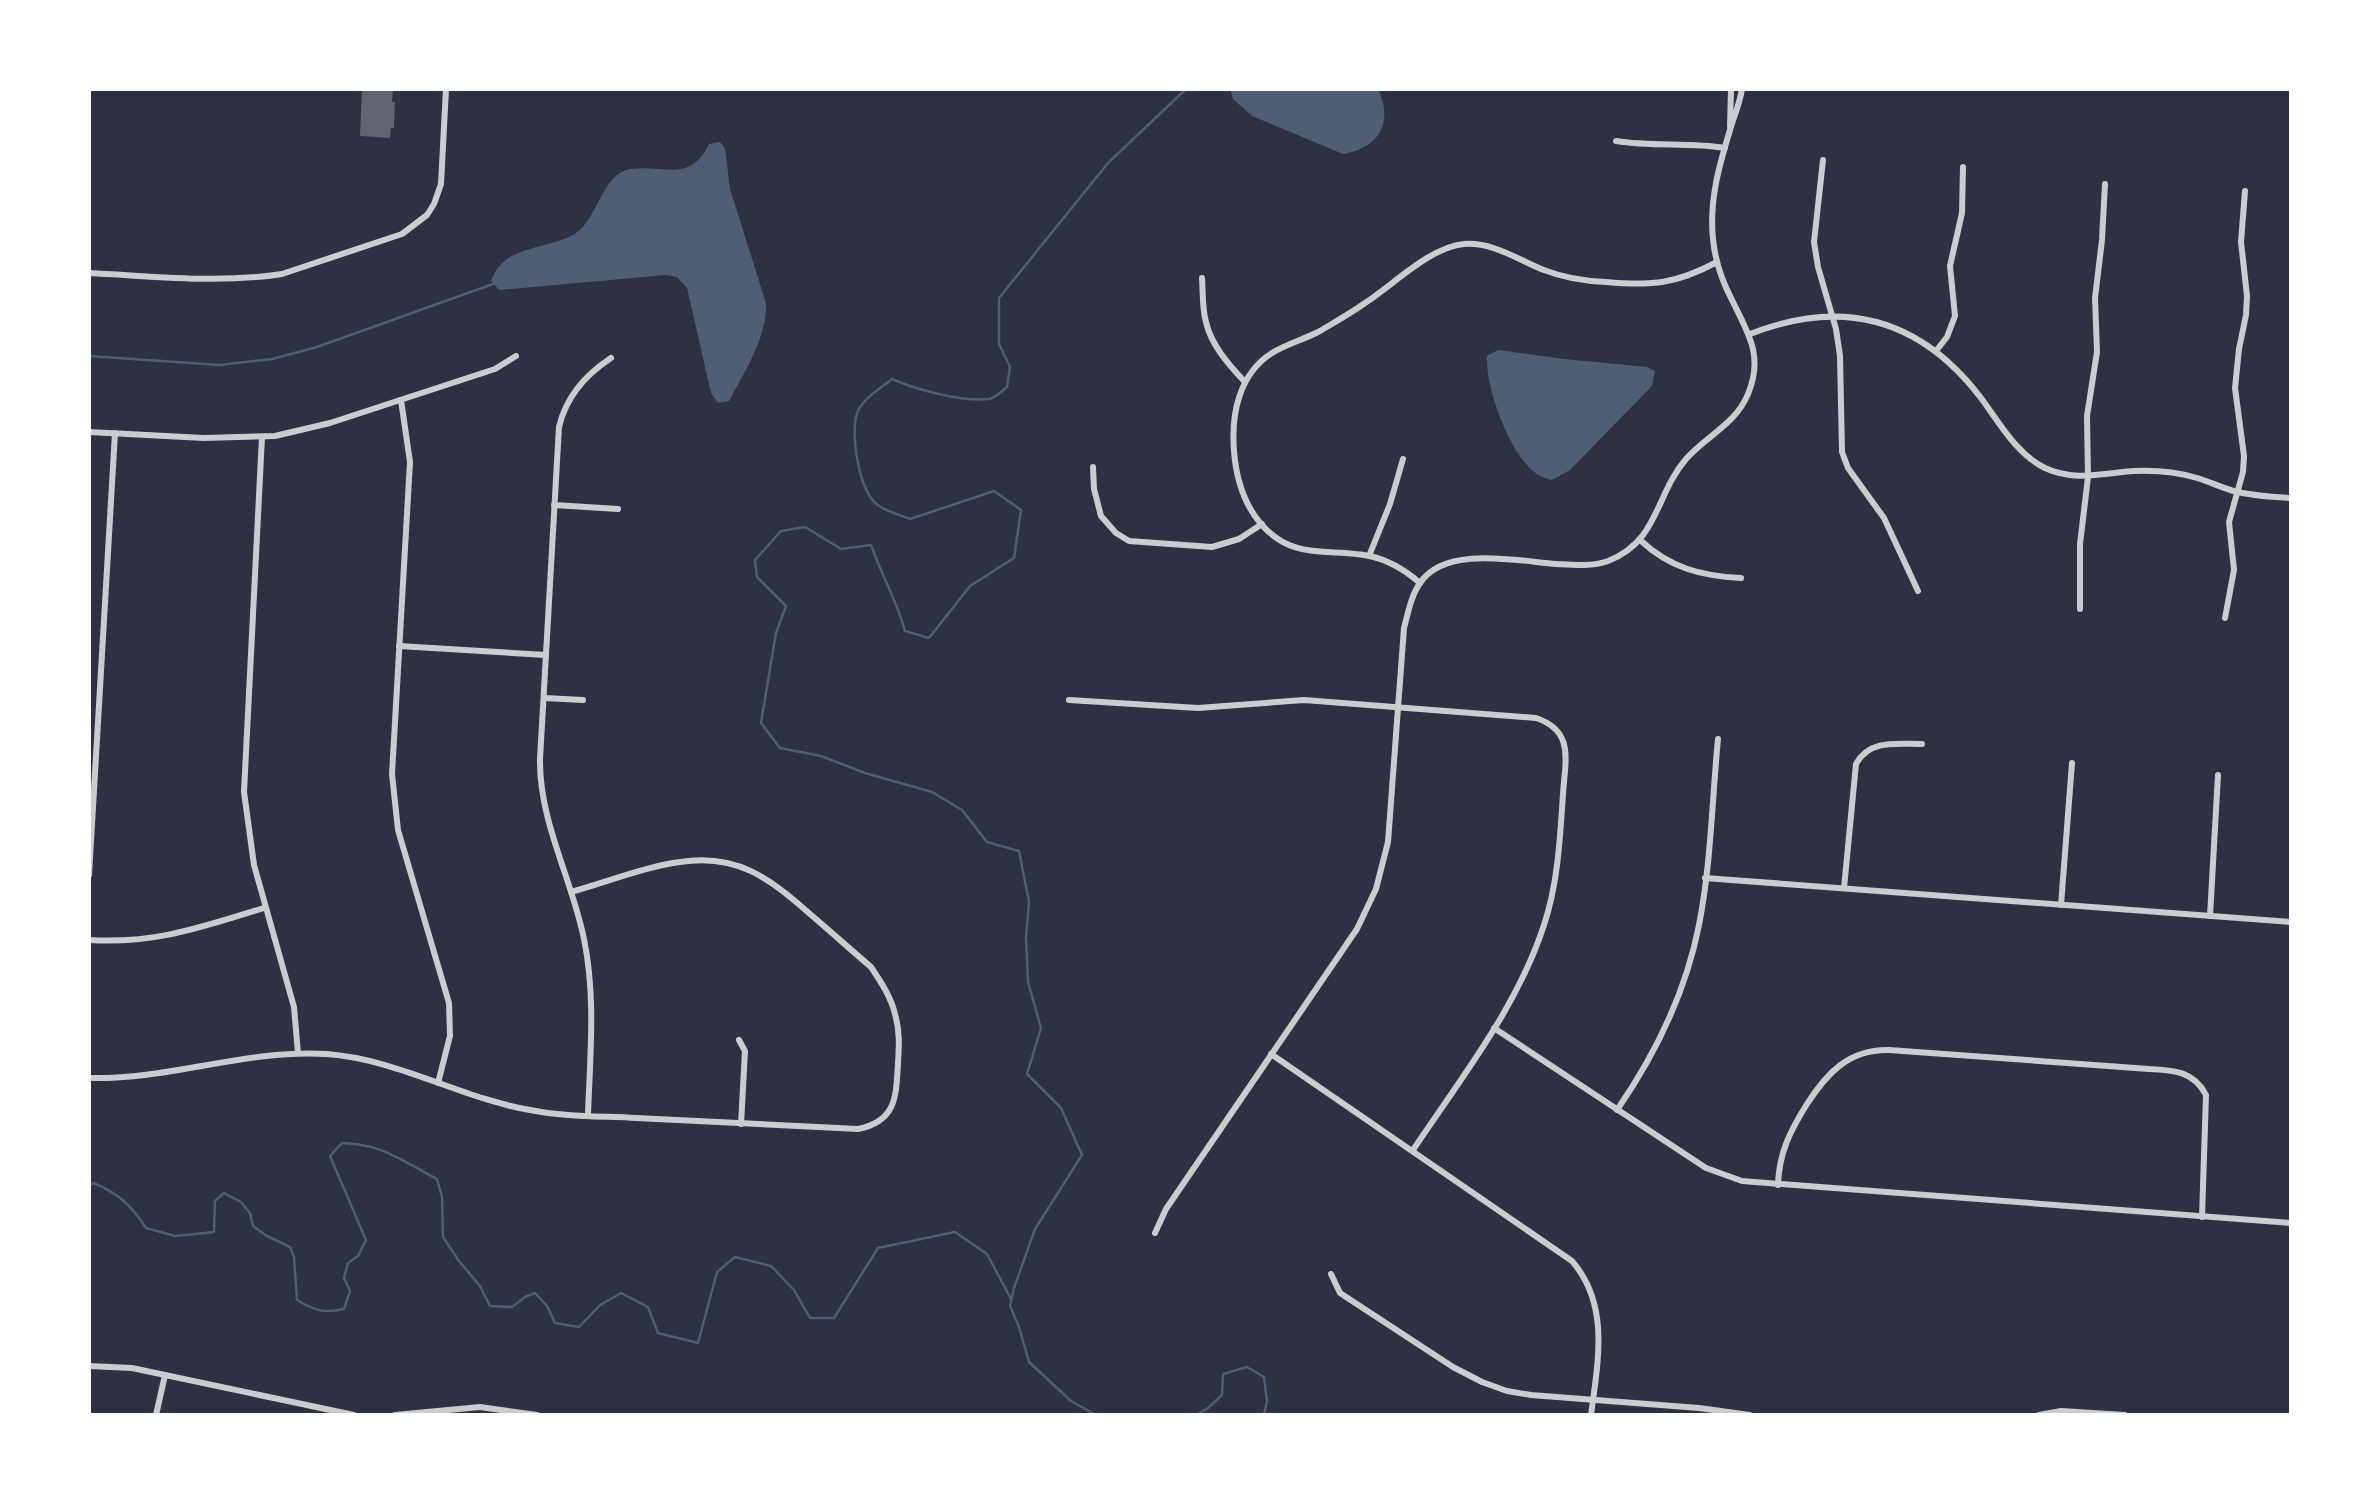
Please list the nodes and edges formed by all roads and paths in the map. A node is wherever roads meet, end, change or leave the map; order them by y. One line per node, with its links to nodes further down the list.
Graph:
1 (446, 89): 12 (street)
2 (1731, 89): 4 (street)
3 (1742, 89): 4 (street)
4 (1730, 131): 6 (street)
5 (1616, 141): 6 (street)
6 (1725, 148): 11 (street)
7 (1823, 160): 14 (street)
8 (1963, 167): 16 (street)
9 (2105, 184): 26 (street)
10 (2245, 191): 27 (street)
11 (1717, 262): 15 (street); 19 (street)
12 (89, 272)
13 (1202, 278): 19 (street)
14 (1832, 316): 15 (street); 16 (street); 36 (street)
15 (1750, 334): 32 (street)
16 (1936, 351): 26 (street)
17 (516, 356): 20 (street)
18 (611, 359): 29 (street)
19 (1245, 382): 31 (street)
20 (401, 400): 23 (street); 39 (street)
21 (89, 432): 22 (street)
22 (115, 433): 23 (street); 49 (street)
23 (262, 437): 54 (street)
24 (1402, 459): 33 (street)
25 (1093, 467): 31 (street)
26 (2088, 477): 27 (street); 37 (street)
27 (2238, 492): 28 (street); 38 (street)
28 (2291, 498)
29 (554, 505): 30 (street); 40 (street)
30 (618, 509)
31 (1262, 524): 33 (street)
32 (1640, 540): 34 (street); 35 (street)
33 (1369, 556): 35 (street)
34 (1741, 578)
35 (1420, 583): 44 (street)
36 (1918, 591)
37 (2080, 610)
38 (2225, 618)
39 (399, 646): 40 (street); 63 (street)
40 (546, 655): 41 (street)
41 (544, 698): 42 (street); 52 (street)
42 (583, 700)
43 (1069, 700): 44 (street)
44 (1399, 707): 58 (street); 61 (street)
45 (1718, 739): 50 (street)
46 (1922, 744): 51 (street)
47 (2072, 763): 53 (street)
48 (2218, 775): 55 (street)
49 (89, 875)
50 (1704, 878): 51 (street); 64 (street)
51 (1844, 888): 53 (street)
52 (571, 892): 65 (street); 66 (street)
53 (2061, 905): 55 (street)
54 (264, 908): 57 (street); 60 (street)
55 (2210, 915): 56 (street)
56 (2291, 922)
57 (89, 940)
58 (1494, 1028): 64 (street); 67 (street)
59 (739, 1040): 66 (street)
60 (298, 1053): 62 (street); 63 (street)
61 (1271, 1054): 67 (street); 71 (street)
62 (89, 1078)
63 (438, 1083): 65 (street)
64 (1617, 1110): 68 (street)
65 (588, 1115): 66 (street)
66 (741, 1124)
67 (1413, 1150): 75 (street)
68 (1778, 1185): 69 (street); 69 (street)
69 (2202, 1217): 70 (street)
70 (2291, 1223)
71 (1155, 1233)
72 (1331, 1274): 75 (street)
73 (89, 1366): 74 (street)
74 (165, 1375): 76 (street); 78 (street)
75 (1593, 1400): 82 (street); 83 (street)
76 (312, 1411): 79 (street)
77 (431, 1413): 80 (street); 81 (street)
78 (156, 1415)
79 (354, 1415)
80 (395, 1415)
81 (537, 1415)
82 (1591, 1415)
83 (1750, 1415)
84 (2039, 1415): 85 (street)
85 (2125, 1415)

